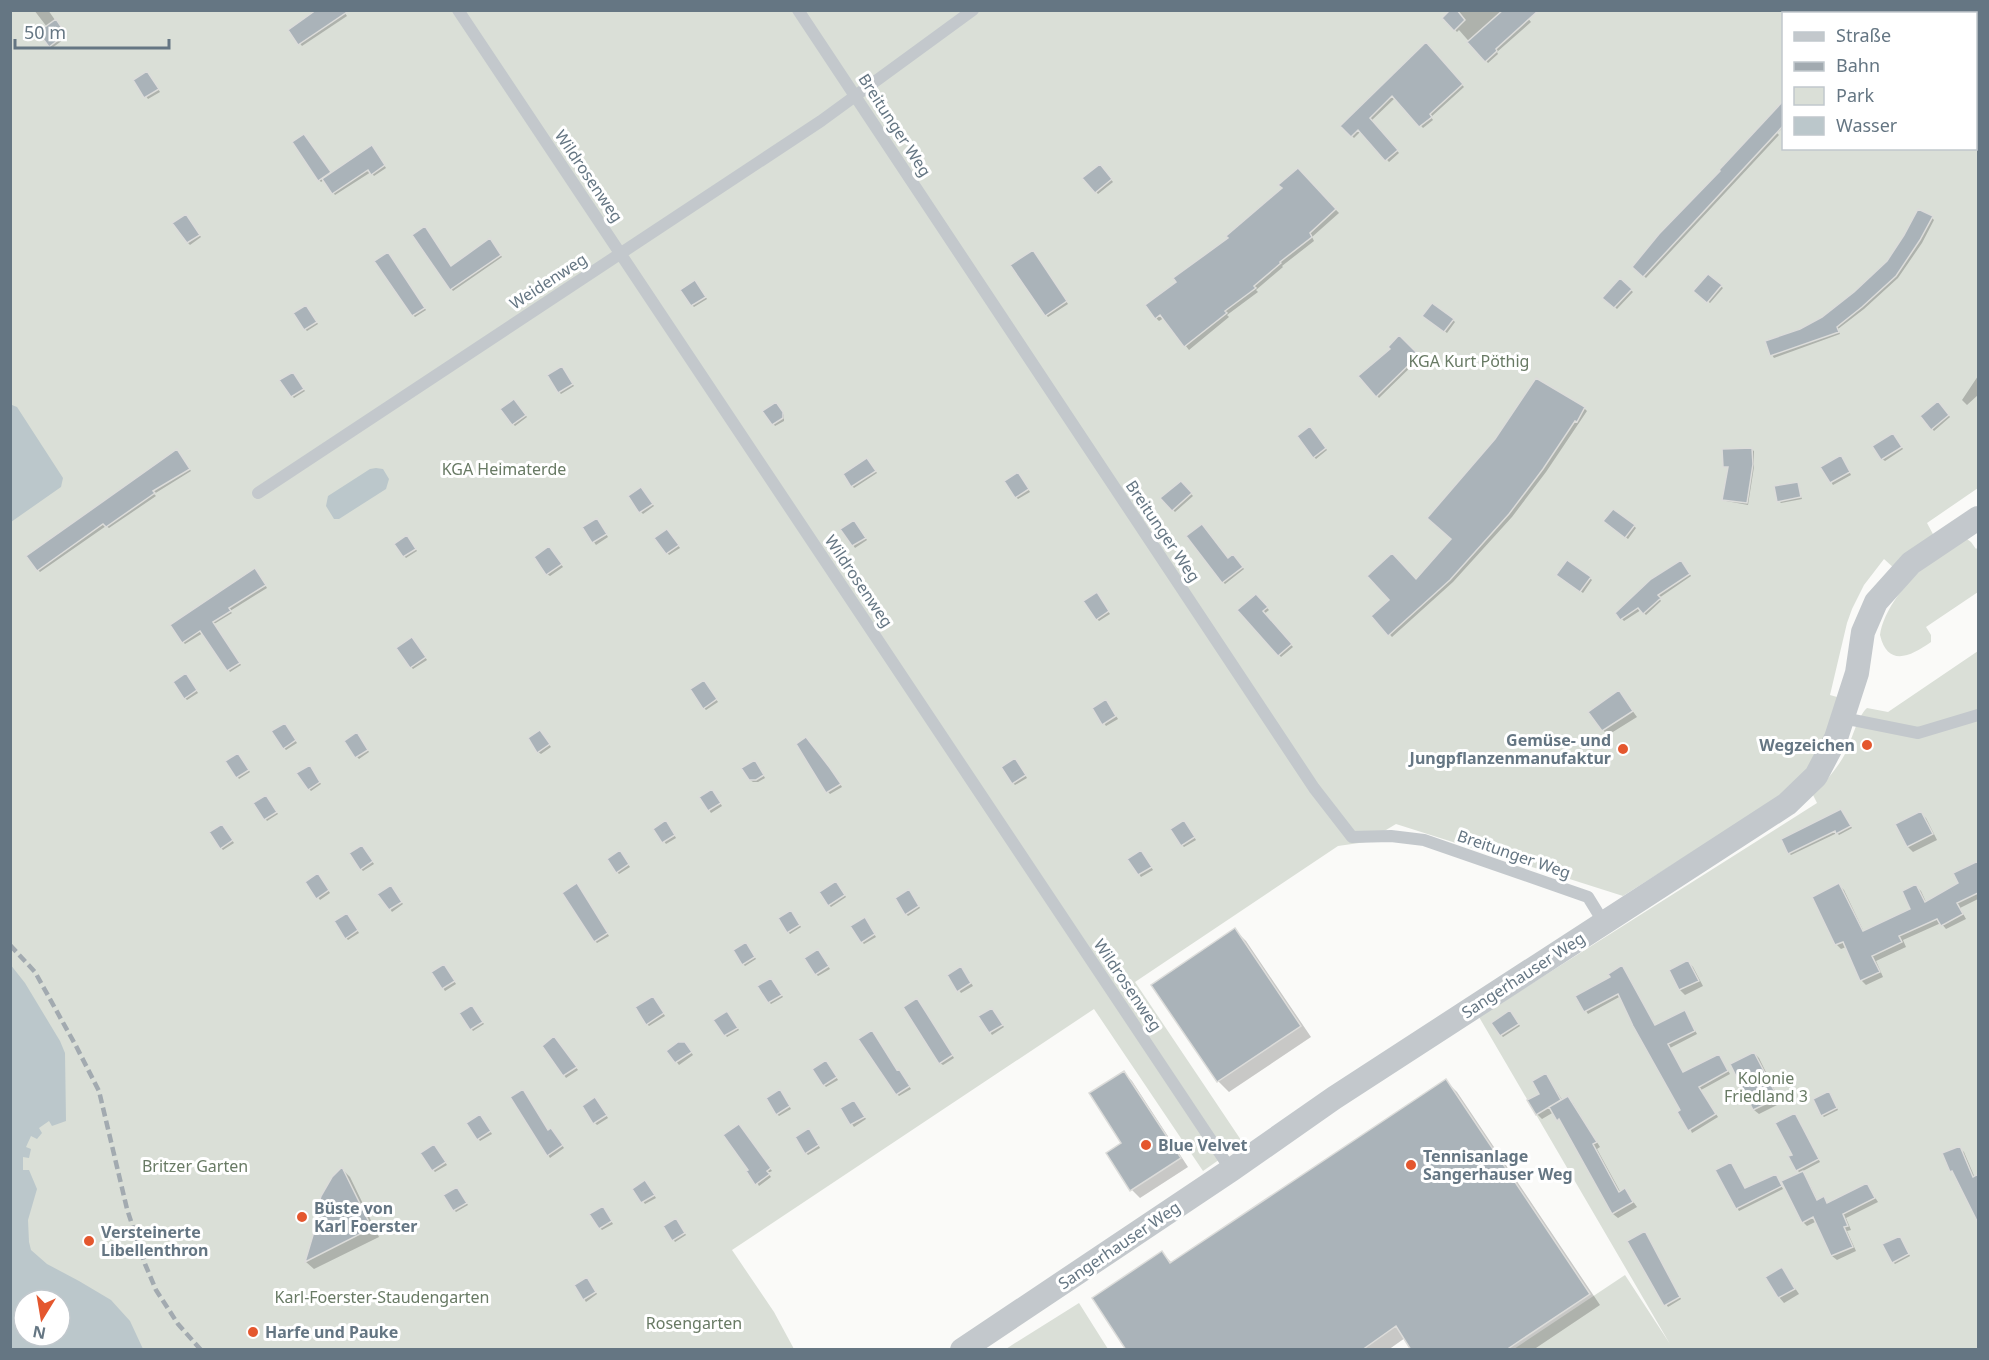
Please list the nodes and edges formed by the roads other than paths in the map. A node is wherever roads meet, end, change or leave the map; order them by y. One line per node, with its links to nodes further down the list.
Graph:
1 (458, 10): 5 (lane, Wildrosenweg)
2 (798, 10): 4 (lane, Breitunger Weg)
3 (973, 10): 4 (lane, Weidenweg)
4 (856, 96): 5 (lane, Weidenweg); 10 (lane, Breitunger Weg)
5 (621, 253): 6 (lane, Weidenweg); 11 (lane, Wildrosenweg)
6 (258, 493)
7 (1978, 518): 9 (street, Sangerhauser Weg)
8 (1978, 715): 9 (lane)
9 (1843, 718): 10 (street, Sangerhauser Weg)
10 (1604, 923): 11 (street, Sangerhauser Weg)
11 (1231, 1170): 12 (street, Sangerhauser Weg)
12 (962, 1350)

